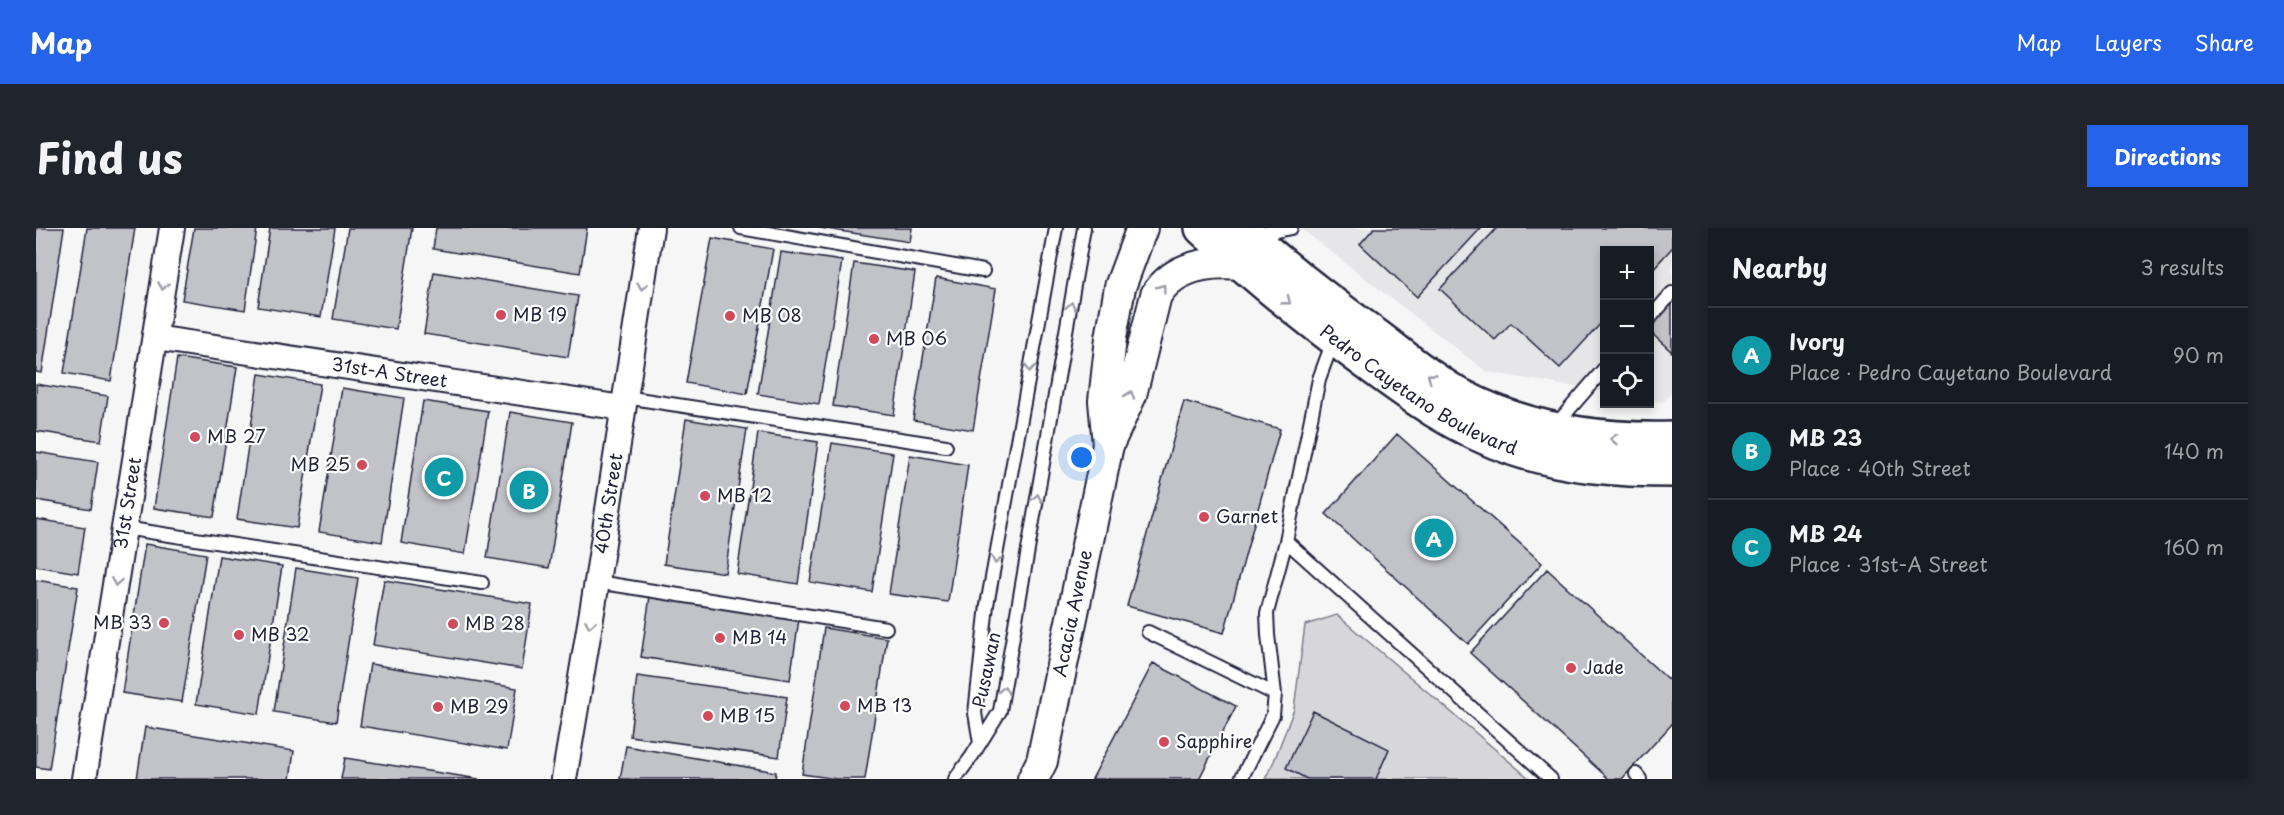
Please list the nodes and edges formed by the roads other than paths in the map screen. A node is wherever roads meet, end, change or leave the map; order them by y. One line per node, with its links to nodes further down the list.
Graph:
1 (172, 228): 13 (street, 31st Street, one-way to 13)
2 (651, 228): 16 (street, 40th Street, one-way to 16)
3 (741, 228): 10 (lane)
4 (1056, 228): 29 (lane, Pusawan, one-way to 29)
5 (1084, 228): 29 (lane, Pusawan, one-way to 5)
6 (1142, 228): 19 (street, Acacia Avenue)
7 (1202, 228): 9 (main road, Pedro Cayetano Boulevard)
8 (1291, 228): 9 (lane)
9 (1244, 242): 14 (main road, Pedro Cayetano Boulevard, one-way to 14); 17 (main road, Pedro Cayetano Boulevard, one-way to 9); 19 (street, Acacia Avenue, one-way to 9)
10 (983, 271)
11 (1672, 292): 12 (lane)
12 (1654, 313)
13 (155, 338): 16 (street, 31st-A Street); 22 (street, 31st Street)
14 (1334, 338): 21 (main road, Pedro Cayetano Boulevard); 23 (lane)
15 (1600, 375): 17 (lane)
16 (625, 402): 20 (lane); 24 (street, 40th Street)
17 (1552, 430): 18 (main road, Pedro Cayetano Boulevard, one-way to 17)
18 (1672, 439)
19 (1108, 445): 33 (street, Acacia Avenue)
20 (946, 446)
21 (1672, 470)
22 (124, 528): 25 (lane); 30 (street, 31st Street, one-way to 30)
23 (1286, 541): 28 (lane); 35 (lane)
24 (597, 582): 26 (lane); 31 (street, 40th Street, one-way to 31)
25 (482, 583)
26 (886, 628)
27 (1148, 632): 28 (lane)
28 (1275, 694): 34 (lane)
29 (980, 742): 32 (lane)
30 (84, 779)
31 (564, 779)
32 (955, 779)
33 (1033, 779)
34 (1241, 779)
35 (1551, 779)

